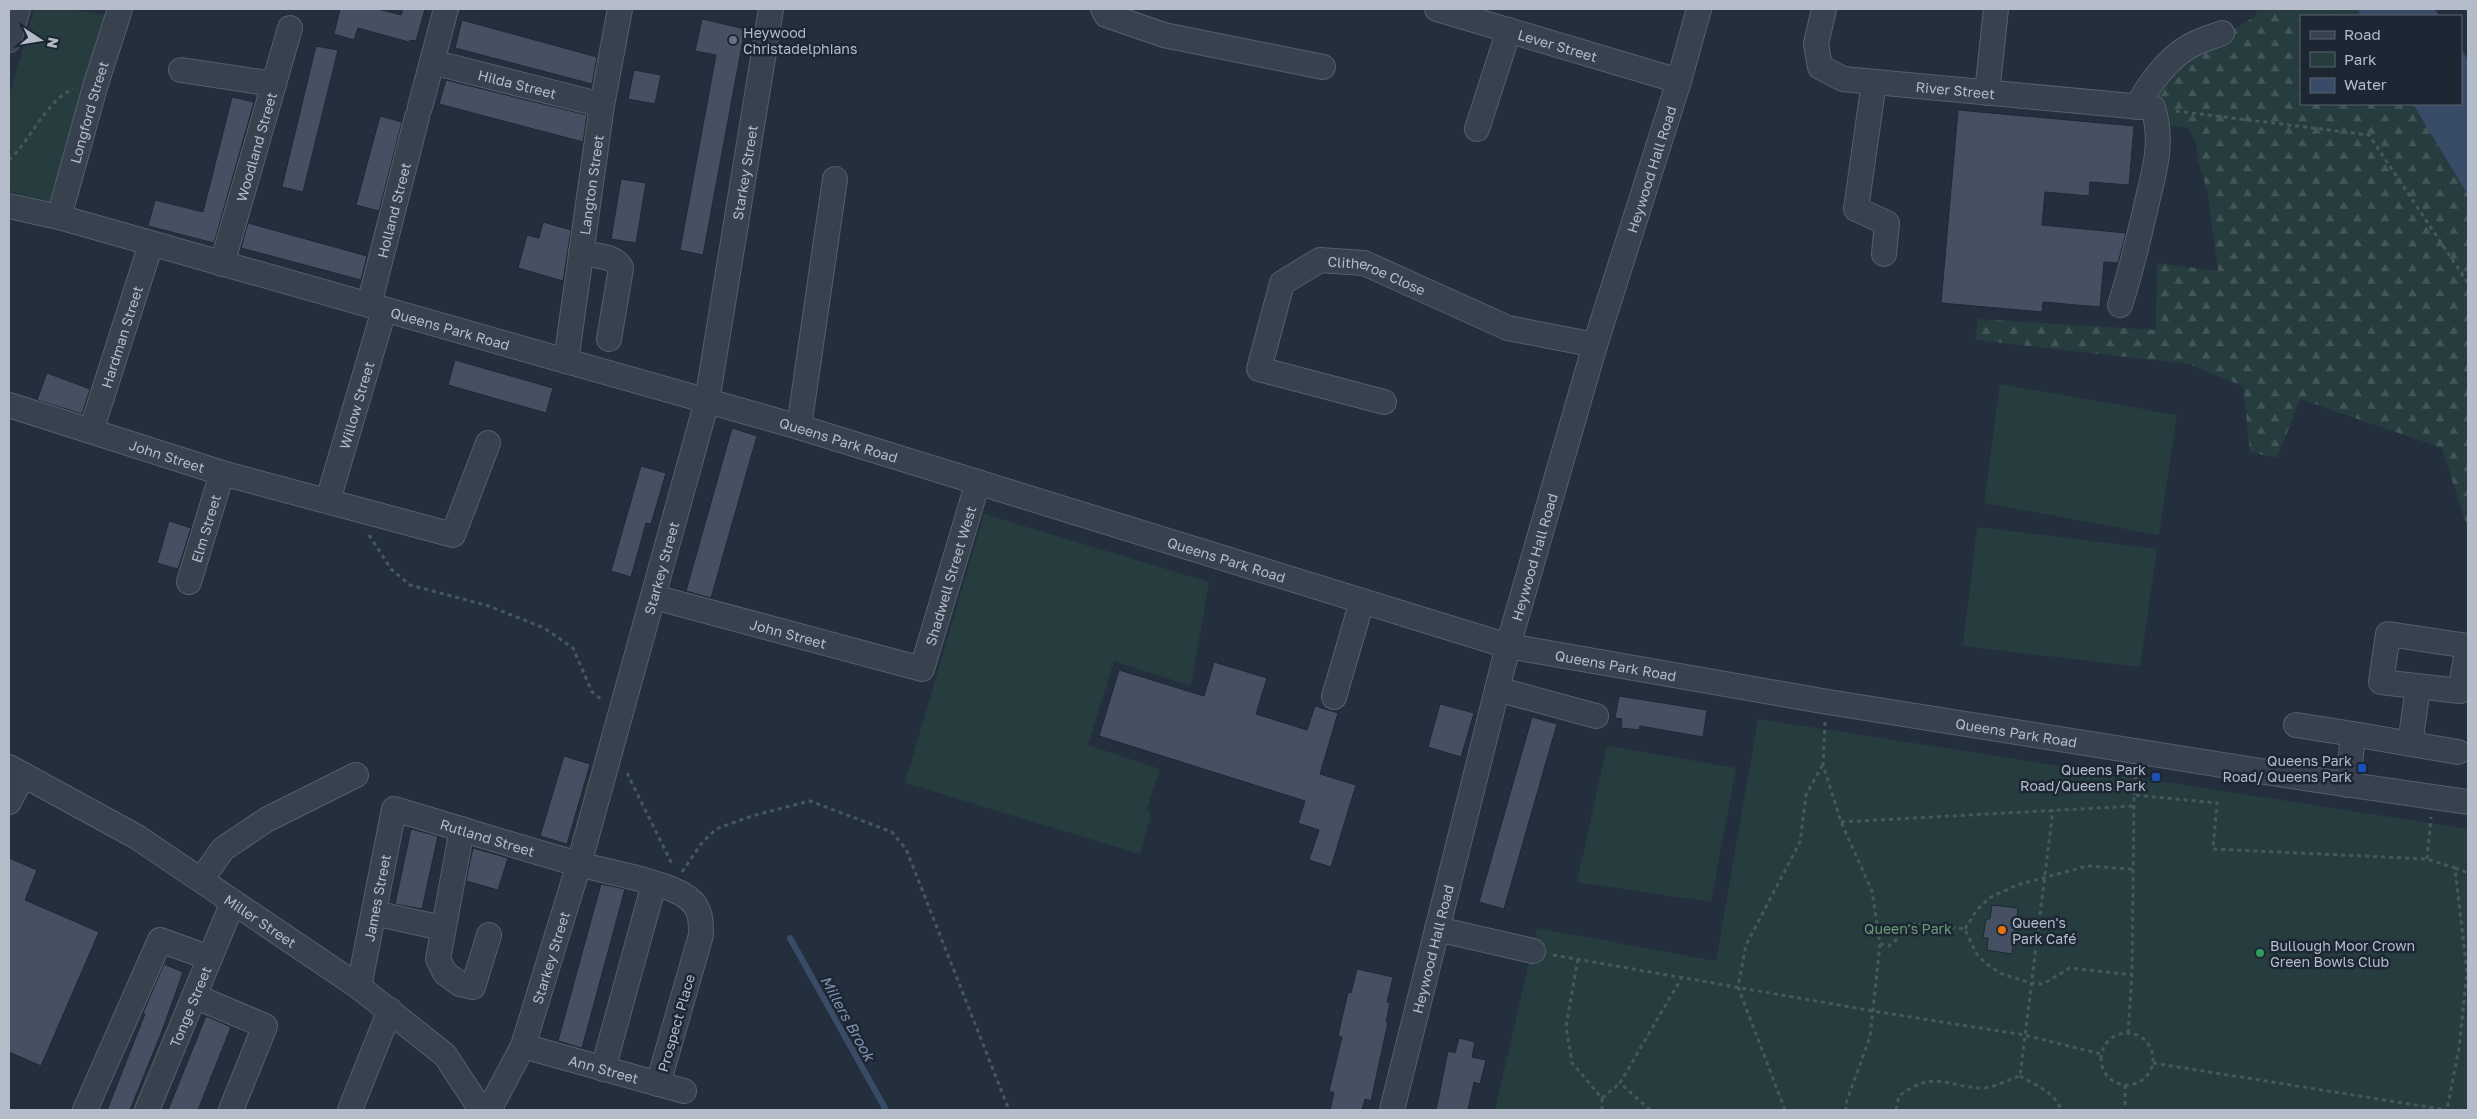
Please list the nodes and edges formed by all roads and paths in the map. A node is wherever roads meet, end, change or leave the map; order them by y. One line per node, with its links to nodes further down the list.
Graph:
1 (18, 9): 14 (street)
2 (120, 9): 21 (street, Longford Street)
3 (446, 9): 15 (street, Holland Street)
4 (620, 9): 23 (street, Langton Street)
5 (1103, 9): 16 (street)
6 (1437, 9): 12 (street, Lever Street)
7 (1699, 9): 18 (street, Heywood Hall Road)
8 (1824, 9): 19 (street, River Street)
9 (1996, 9): 22 (street)
10 (765, 10): 40 (street, Starkey Street)
11 (290, 28): 20 (street, Woodland Street)
12 (1509, 30): 18 (street, Lever Street); 25 (street)
13 (2222, 33): 24 (street)
14 (9, 40)
15 (432, 62): 23 (street, Hilda Street); 36 (street, Holland Street)
16 (1323, 67)
17 (181, 70): 20 (street)
18 (1679, 82): 38 (street, Heywood Hall Road)
19 (1874, 82): 22 (street, River Street); 32 (street)
20 (274, 84): 33 (street, Woodland Street)
21 (95, 87): 26 (path); 29 (street, Longford Street)
22 (1987, 93): 24 (street, River Street)
23 (602, 105): 31 (street, Langton Street)
24 (2145, 108): 34 (path); 35 (street)
25 (1477, 129)
26 (9, 160)
27 (835, 179): 43 (street)
28 (9, 206): 29 (street, Queens Park Road)
29 (59, 217): 30 (street, Queens Park Road)
30 (151, 244): 33 (street, Queens Park Road); 44 (street, Hardman Street)
31 (581, 253): 37 (street); 39 (street, Langton Street)
32 (1884, 254)
33 (222, 264): 36 (street, Queens Park Road)
34 (2468, 284)
35 (2120, 305)
36 (376, 308): 39 (street, Queens Park Road); 48 (street, Willow Street)
37 (609, 339)
38 (1596, 345): 41 (street, Clitheroe Close); 53 (street, Heywood Hall Road)
39 (566, 361): 40 (street, Queens Park Road)
40 (707, 401): 43 (street, Queens Park Road); 51 (street, Starkey Street)
41 (1384, 402)
42 (9, 405): 44 (street, John Street)
43 (799, 427): 47 (street, Queens Park Road)
44 (91, 431): 46 (street, John Street)
45 (488, 443): 49 (street, John Street)
46 (222, 473): 48 (street, John Street); 50 (street, Elm Street)
47 (978, 482): 52 (street, Queens Park Road); 55 (street, Shadwell Street West)
48 (328, 500): 49 (street, John Street)
49 (360, 509): 60 (path)
50 (189, 582)
51 (654, 597): 55 (street, John Street); 60 (street, Starkey Street)
52 (1362, 601): 53 (street, Queens Park Road); 58 (street)
53 (1508, 646): 57 (street, Heywood Hall Road); 59 (street, Queens Park Road)
54 (2468, 646): 56 (street); 56 (street)
55 (922, 669)
56 (2418, 688): 64 (street)
57 (1498, 689): 61 (street); 90 (street, Heywood Hall Road)
58 (1334, 697)
59 (1828, 702): 67 (path); 70 (street, Queens Park Road)
60 (621, 716): 80 (street, Starkey Street)
61 (1596, 716)
62 (2296, 725): 63 (street)
63 (2353, 734): 64 (street); 70 (street)
64 (2410, 744): 65 (street)
65 (2458, 752)
66 (623, 765): 86 (path)
67 (1823, 765): 77 (path); 100 (path)
68 (16, 771): 72 (street); 85 (street, Miller Street)
69 (356, 775): 85 (street)
70 (2348, 785): 71 (street, Queens Park Road)
71 (2433, 797): 73 (street, Queens Park Road); 79 (path)
72 (9, 802)
73 (2468, 802)
74 (2134, 806): 76 (path); 79 (path); 82 (path)
75 (394, 809): 78 (street, Rutland Street); 88 (street, James Street)
76 (2053, 810): 77 (path); 84 (path)
77 (1840, 822): 93 (path)
78 (462, 829): 80 (street, Rutland Street); 89 (street)
79 (2427, 859): 81 (path)
80 (579, 864): 86 (street, Rutland Street); 107 (street, Starkey Street)
81 (2455, 868): 83 (path); 132 (path)
82 (2133, 869): 84 (path); 97 (path)
83 (2468, 873)
84 (2045, 876): 91 (path); 99 (path)
85 (200, 880): 87 (street, Miller Street)
86 (668, 884): 110 (street); 113 (street, Prospect Place); 123 (path)
87 (233, 902): 95 (street, Tonge Street); 101 (street, Miller Street)
88 (374, 913): 89 (street); 101 (street, James Street)
89 (442, 928): 92 (street)
90 (1437, 929): 94 (street); 124 (street, Heywood Hall Road)
91 (1965, 929): 93 (path); 99 (path)
92 (488, 935)
93 (1880, 944): 104 (path)
94 (1533, 951): 96 (path)
95 (210, 958): 102 (street, Tonge Street); 117 (street)
96 (1578, 959): 98 (path); 116 (path)
97 (2132, 975): 99 (path); 105 (path)
98 (1682, 977): 100 (path); 112 (path)
99 (2031, 984): 106 (path)
100 (1738, 986): 104 (path); 127 (path)
101 (359, 987): 103 (street, Miller Street)
102 (194, 996): 118 (street, Tonge Street); 119 (street)
103 (390, 1010): 120 (street); 121 (street, Miller Street)
104 (1873, 1011): 106 (path); 128 (path)
105 (2128, 1033): 108 (path); 109 (path)
106 (2024, 1035): 108 (path); 111 (path)
107 (523, 1046): 110 (street, Ann Street); 122 (street, Starkey Street)
108 (2101, 1054): 114 (path)
109 (2153, 1062): 114 (path); 132 (path)
110 (603, 1068): 113 (street, Ann Street)
111 (2020, 1076): 129 (path); 130 (path)
112 (1620, 1083): 116 (path); 126 (path)
113 (658, 1084): 115 (street, Ann Street)
114 (2125, 1085): 131 (path)
115 (684, 1091)
116 (1602, 1098): 125 (path)
117 (84, 1110)
118 (147, 1110)
119 (231, 1110)
120 (350, 1110)
121 (481, 1110)
122 (489, 1110)
123 (1009, 1110)
124 (1392, 1110)
125 (1602, 1110)
126 (1650, 1110)
127 (1786, 1110)
128 (1846, 1110)
129 (1896, 1110)
130 (2061, 1110)
131 (2125, 1110)
132 (2447, 1110)

